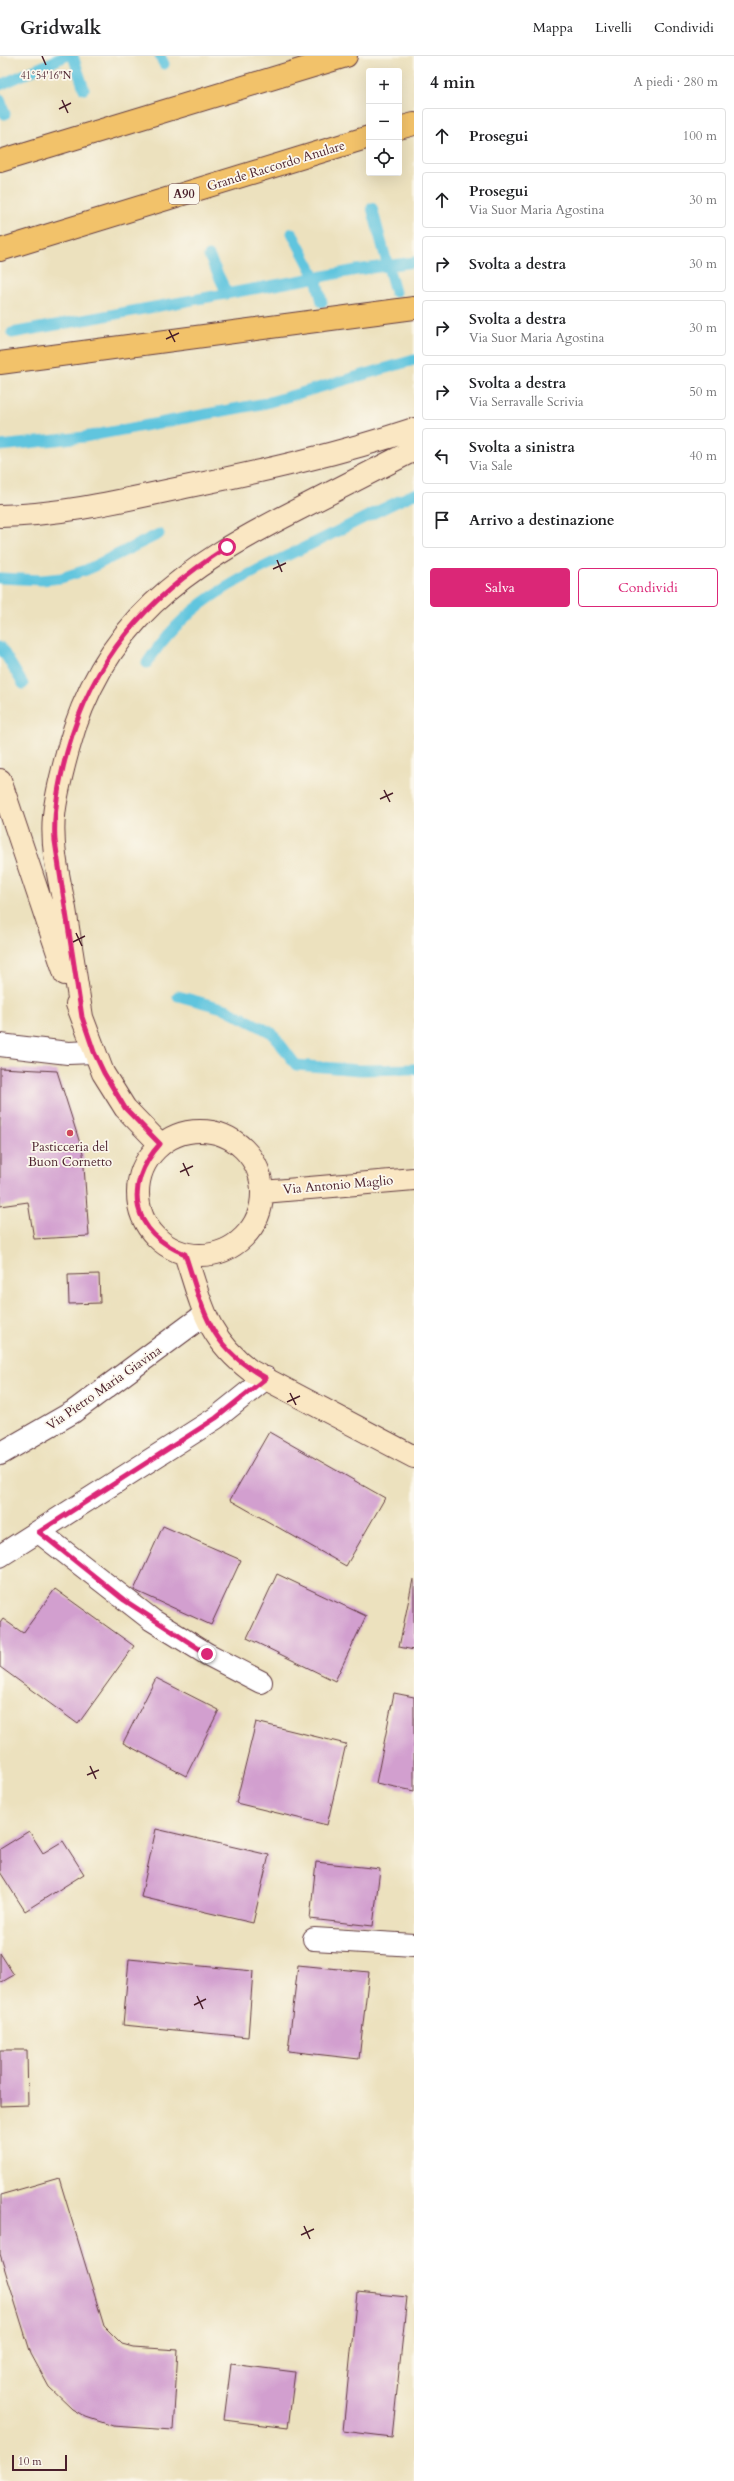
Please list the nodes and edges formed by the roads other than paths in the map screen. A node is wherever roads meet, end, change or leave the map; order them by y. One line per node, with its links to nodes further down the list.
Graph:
1 (346, 56): 5 (highway)
2 (414, 124): 3 (highway)
3 (402, 127)
4 (366, 138): 6 (highway, Grande Raccordo Anulare / A90)
5 (0, 161)
6 (0, 250)
7 (414, 308): 8 (highway)
8 (0, 363)
9 (414, 429): 11 (street)
10 (414, 450): 13 (street)
11 (0, 516)
12 (0, 780): 13 (street)
13 (82, 1017): 15 (street)
14 (0, 1045): 15 (street)
15 (94, 1052): 16 (street)
16 (160, 1144): 18 (street); 19 (street)
17 (414, 1179): 18 (street, Via Antonio Maglio)
18 (263, 1192): 19 (street)
19 (185, 1254): 20 (street)
20 (204, 1315): 21 (street); 22 (street, Via Pietro Maria Giavina)
21 (266, 1378): 23 (street); 24 (street)
22 (0, 1454)
23 (414, 1457)
24 (39, 1532): 25 (street); 26 (street)
25 (0, 1556)
26 (261, 1682)
27 (314, 1939): 28 (street)
28 (414, 1945)

